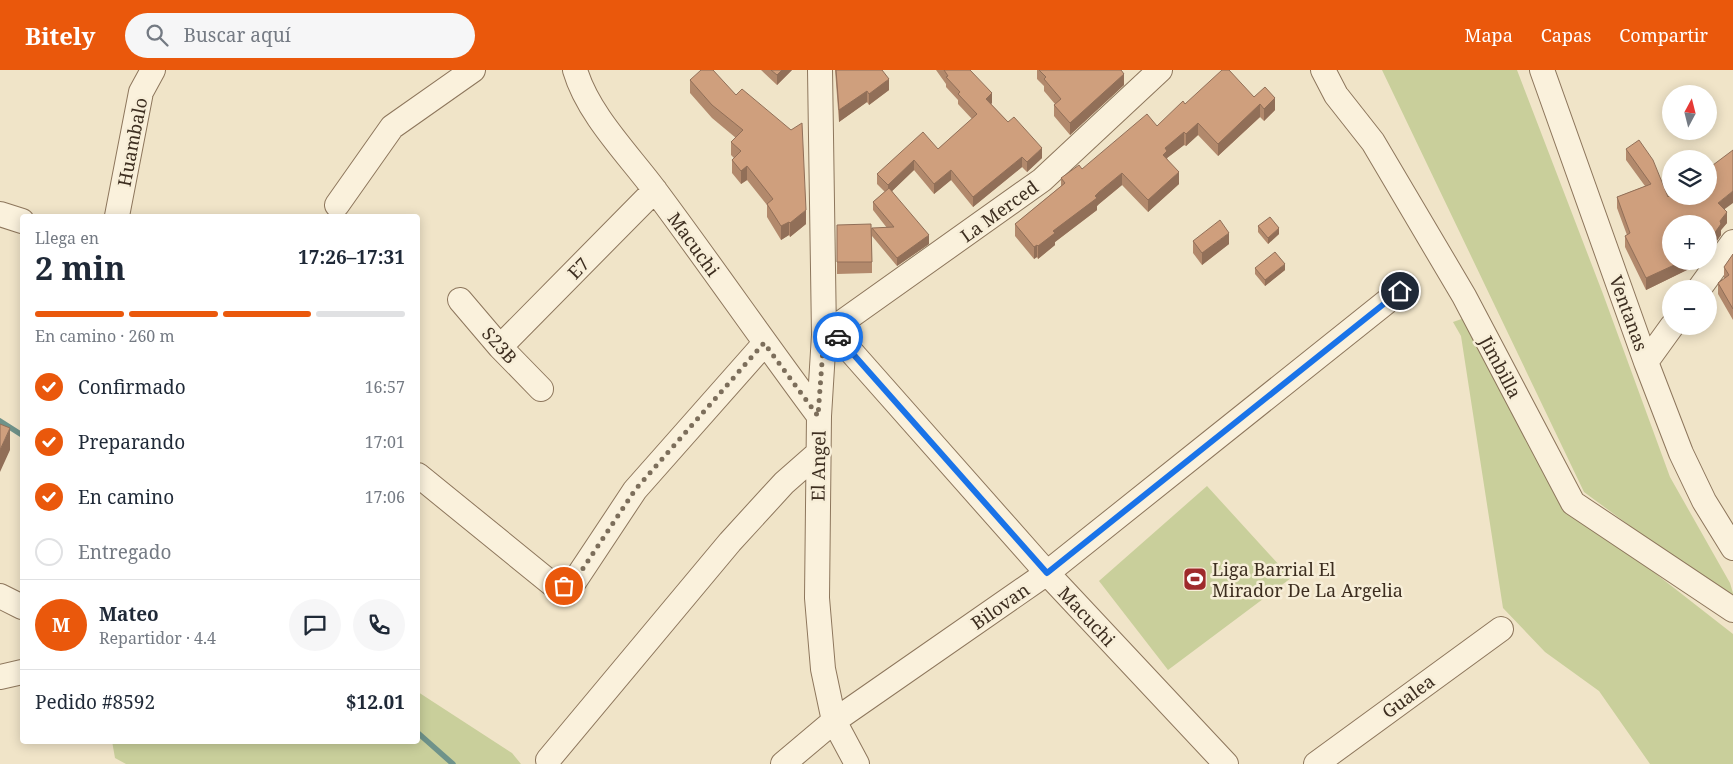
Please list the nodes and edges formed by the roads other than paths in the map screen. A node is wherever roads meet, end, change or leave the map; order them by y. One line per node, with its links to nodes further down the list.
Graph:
1 (153, 70): 11 (street, Huambalo)
2 (472, 70): 9 (street)
3 (575, 70): 8 (street, Macuchi)
4 (820, 70): 17 (street, El Angel)
5 (1160, 70): 17 (street, La Merced)
6 (1323, 70): 30 (street, Jimbilla)
7 (1542, 70): 21 (street, Ventanas)
8 (655, 190): 19 (street, Macuchi); 20 (street, E7)
9 (337, 205)
10 (0, 214): 12 (street)
11 (117, 214)
12 (20, 220)
13 (1733, 242): 14 (street)
14 (1706, 280)
15 (1400, 291): 27 (street, Bilovan)
16 (460, 300): 20 (street, S23B)
17 (828, 333): 23 (street, El Angel); 27 (street, Macuchi)
18 (1666, 335): 21 (street)
19 (764, 343): 23 (street, Macuchi); 25 (street)
20 (500, 347): 22 (street, S23B)
21 (1646, 362): 26 (street, Ventanas)
22 (541, 389)
23 (818, 416): 24 (street, El Angel)
24 (818, 454): 34 (street, El Angel); 35 (street)
25 (420, 477)
26 (1733, 548)
27 (1047, 573): 34 (street, Bilovan); 38 (street, Macuchi)
28 (0, 596): 29 (street)
29 (20, 606)
30 (1733, 610)
31 (1501, 629): 39 (street, Gualea)
32 (20, 672): 33 (street)
33 (0, 676)
34 (834, 721): 36 (street, Bilovan); 37 (street, El Angel)
35 (548, 760)
36 (783, 764)
37 (857, 764)
38 (1226, 764)
39 (1316, 764)

